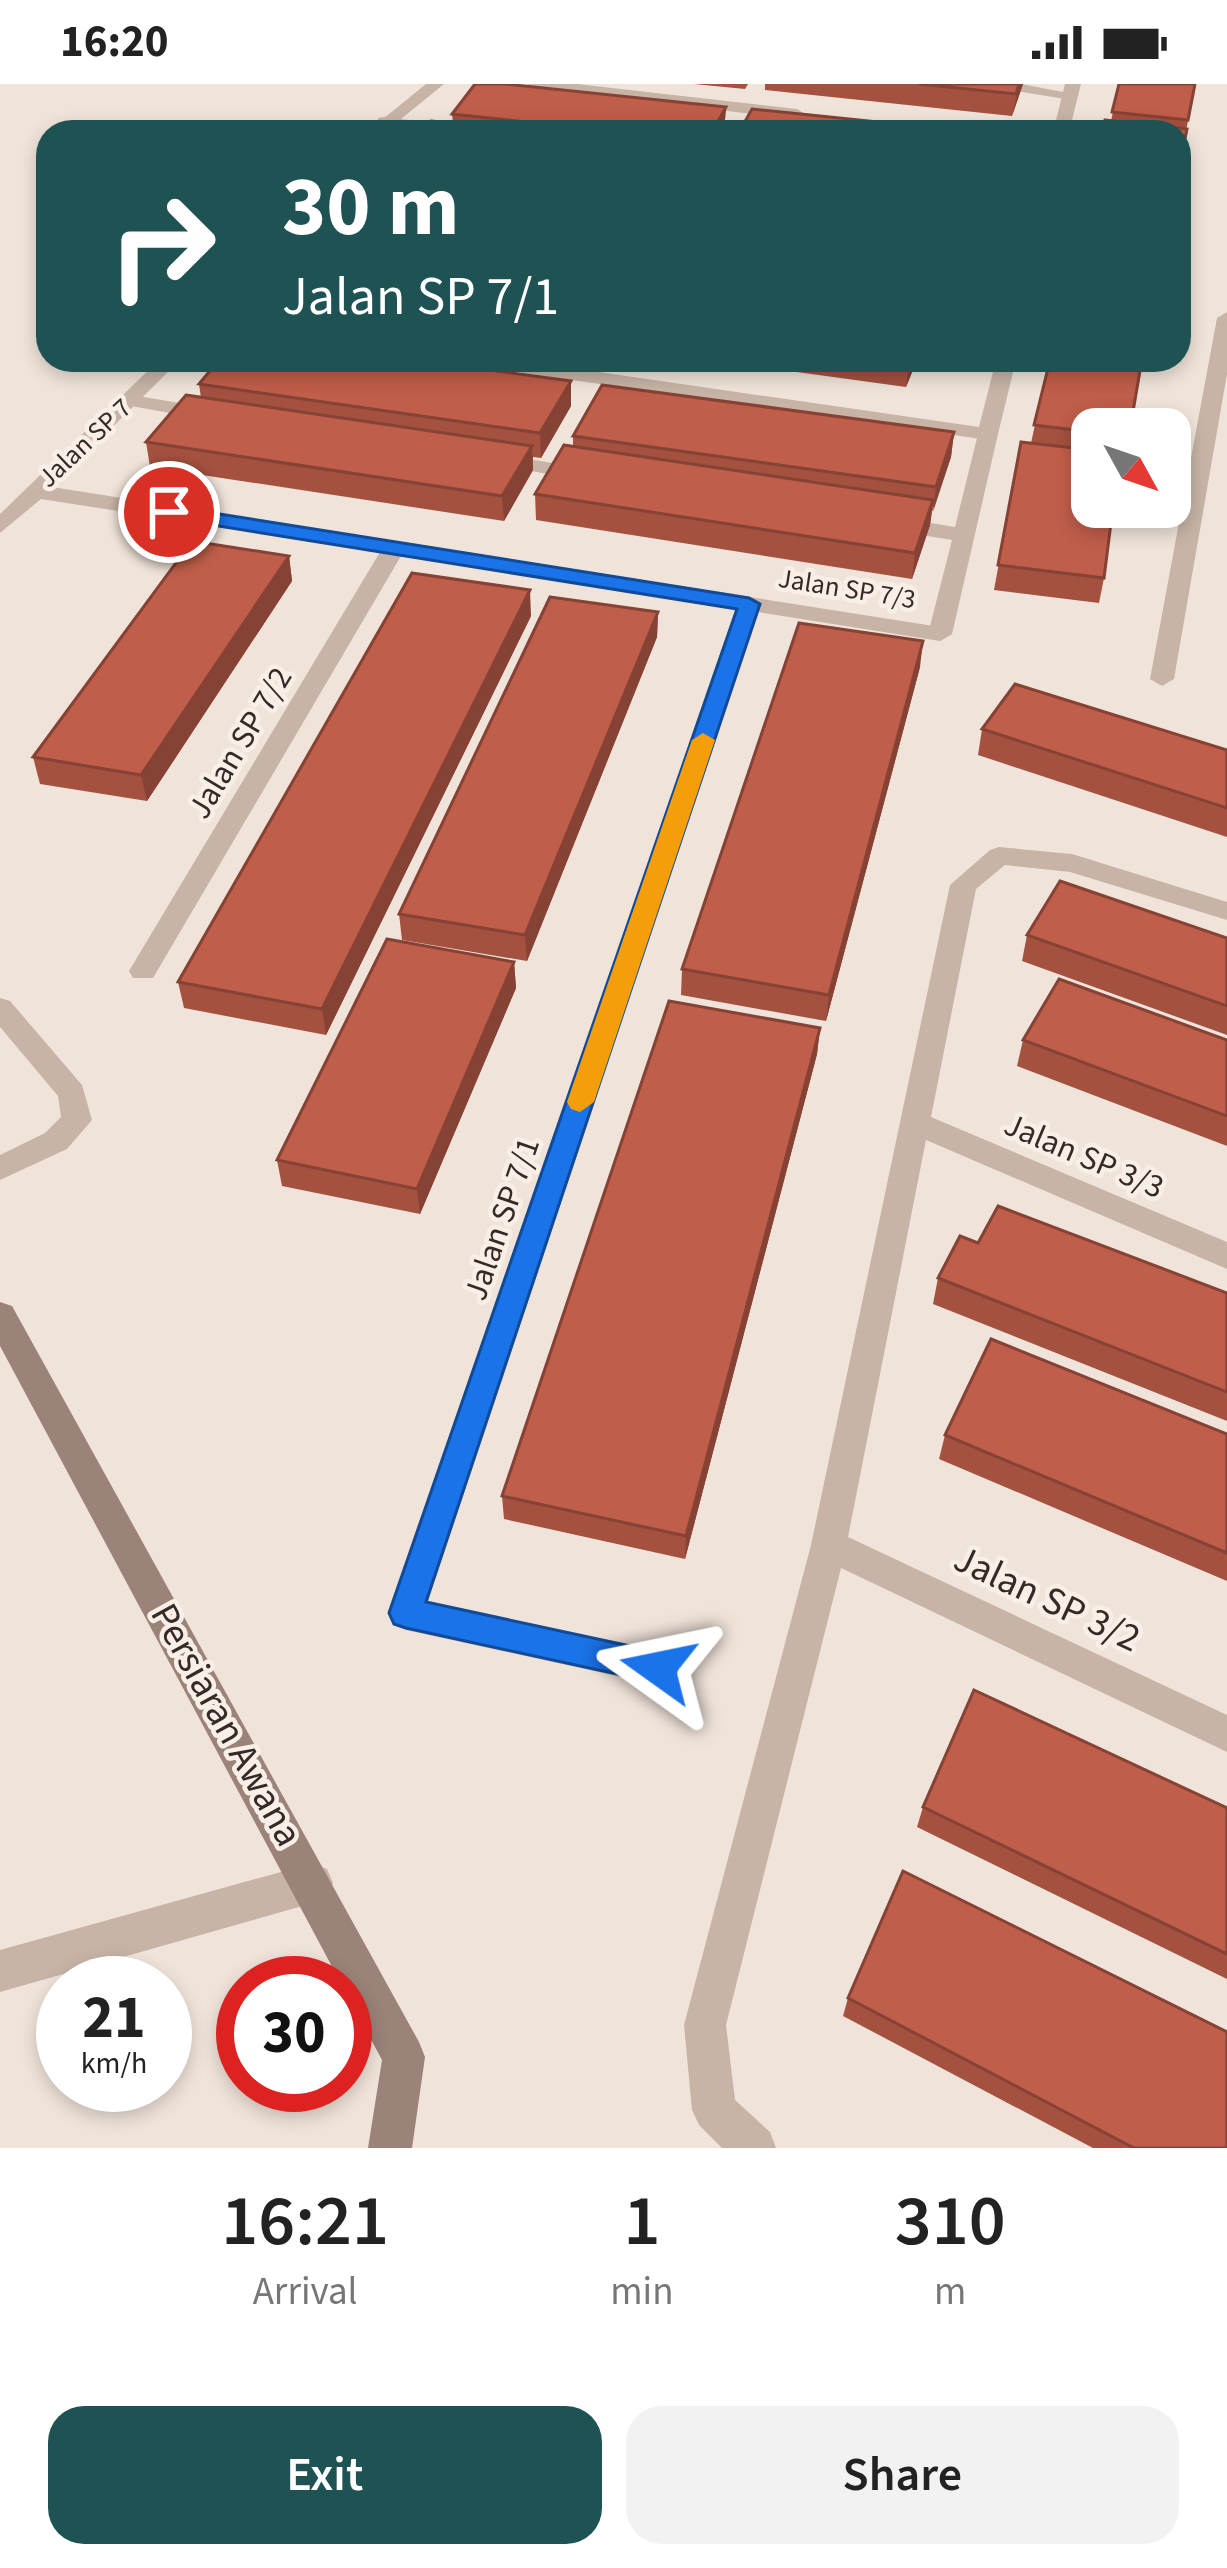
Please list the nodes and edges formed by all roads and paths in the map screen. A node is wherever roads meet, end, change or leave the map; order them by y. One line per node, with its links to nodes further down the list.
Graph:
1 (436, 84): 6 (street)
2 (535, 84): 5 (street)
3 (981, 84): 4 (street)
4 (1072, 89): 7 (street)
5 (818, 116)
6 (389, 120)
7 (1064, 120)
8 (1227, 318): 23 (street)
9 (159, 372): 12 (street, Jalan SP 7)
10 (558, 372): 14 (street)
11 (1003, 372): 14 (street)
12 (132, 401): 13 (street); 17 (street, Jalan SP 7)
13 (244, 419)
14 (988, 434): 20 (street)
15 (469, 455): 16 (street)
16 (609, 478)
17 (34, 491): 19 (street, Jalan SP 7); 21 (street, Jalan SP 7/3)
18 (869, 520): 20 (street)
19 (0, 526)
20 (964, 535): 22 (street, Jalan SP 7/3)
21 (394, 548): 22 (street, Jalan SP 7/3); 25 (street, Jalan SP 7/2)
22 (749, 604): 32 (street, Jalan SP 7/1)
23 (1162, 679)
24 (1227, 911): 27 (street)
25 (143, 971)
26 (0, 1008): 28 (street)
27 (913, 1122): 29 (street, Jalan SP 3/3); 31 (street)
28 (0, 1168)
29 (1227, 1256)
30 (0, 1315): 34 (street, Persiaran Awana)
31 (829, 1545): 33 (street, Jalan SP 3/2); 37 (street)
32 (658, 1668)
33 (1227, 1734)
34 (313, 1883): 35 (street); 36 (street, Persiaran Awana)
35 (0, 1971)
36 (390, 2148)
37 (754, 2148)

